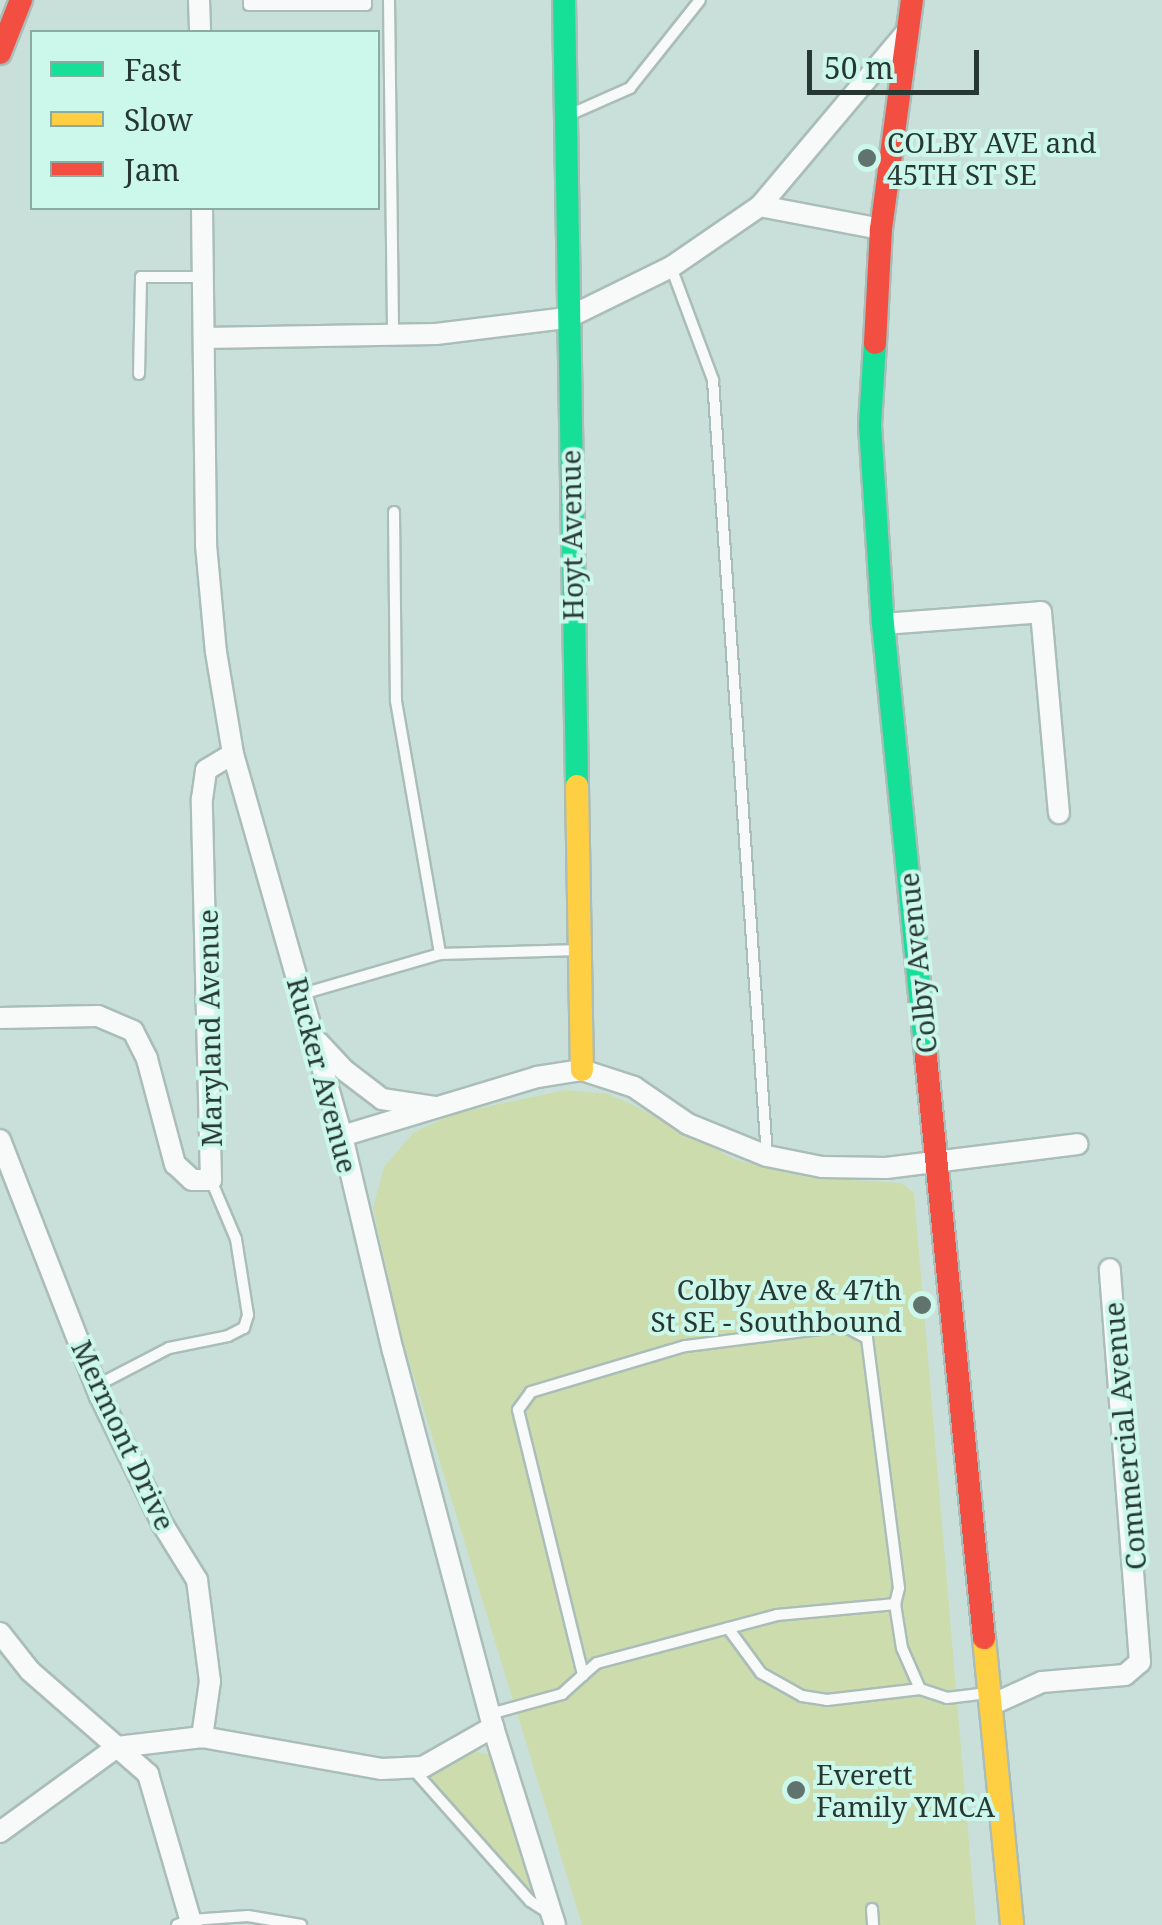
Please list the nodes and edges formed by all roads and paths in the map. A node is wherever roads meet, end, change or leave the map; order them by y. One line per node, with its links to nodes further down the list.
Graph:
1 (21, 0): 11 (main road)
2 (200, 0): 10 (street)
3 (249, 0): 4 (lane)
4 (366, 0)
5 (389, 0): 19 (lane)
6 (564, 0): 12 (main road, Hoyt Avenue)
7 (700, 0): 12 (lane)
8 (912, 0): 9 (main road, Colby Avenue)
9 (910, 28): 13 (street); 15 (main road, Colby Avenue)
10 (200, 30)
11 (0, 53)
12 (565, 117): 18 (main road, Hoyt Avenue)
13 (760, 206): 15 (street); 16 (street)
14 (202, 210): 17 (street, Rucker Avenue)
15 (881, 229): 23 (main road, Colby Avenue)
16 (672, 267): 18 (street); 36 (lane)
17 (203, 277): 20 (street, Rucker Avenue); 21 (lane)
18 (567, 318): 19 (street); 26 (main road, Hoyt Avenue)
19 (393, 334): 20 (street)
20 (204, 338): 24 (street, Rucker Avenue)
21 (139, 374)
22 (394, 512): 27 (lane)
23 (883, 624): 25 (street); 37 (main road, Colby Avenue)
24 (233, 754): 28 (street, Rucker Avenue); 38 (street, Maryland Avenue)
25 (1059, 814)
26 (580, 950): 27 (lane); 31 (main road, Hoyt Avenue)
27 (440, 954): 28 (lane)
28 (301, 994): 30 (street, Rucker Avenue)
29 (0, 1018): 38 (street, Maryland Avenue)
30 (314, 1036): 32 (street); 33 (street, Rucker Avenue)
31 (582, 1070): 32 (street); 36 (street)
32 (443, 1108): 33 (street)
33 (342, 1136): 47 (street, Rucker Avenue)
34 (0, 1140): 40 (street, Mermont Drive)
35 (1078, 1144): 37 (street)
36 (767, 1156): 37 (street)
37 (936, 1159): 46 (main road, Colby Avenue)
38 (210, 1180): 40 (lane)
39 (1110, 1269): 46 (street, Commercial Avenue)
40 (96, 1386): 48 (street, Mermont Drive)
41 (895, 1604): 42 (lane); 44 (lane); 45 (lane)
42 (728, 1628): 44 (lane); 45 (lane)
43 (0, 1633): 49 (street)
44 (583, 1676): 47 (lane)
45 (920, 1688): 46 (lane)
46 (990, 1699): 57 (main road, Colby Avenue)
47 (491, 1720): 50 (street); 53 (street, Rucker Avenue)
48 (202, 1737): 49 (street); 50 (street)
49 (117, 1748): 51 (street); 54 (street)
50 (411, 1768): 53 (lane)
51 (0, 1832)
52 (872, 1909): 56 (lane)
53 (554, 1920)
54 (187, 1923): 55 (lane)
55 (300, 1925)
56 (873, 1925)
57 (1012, 1925)

